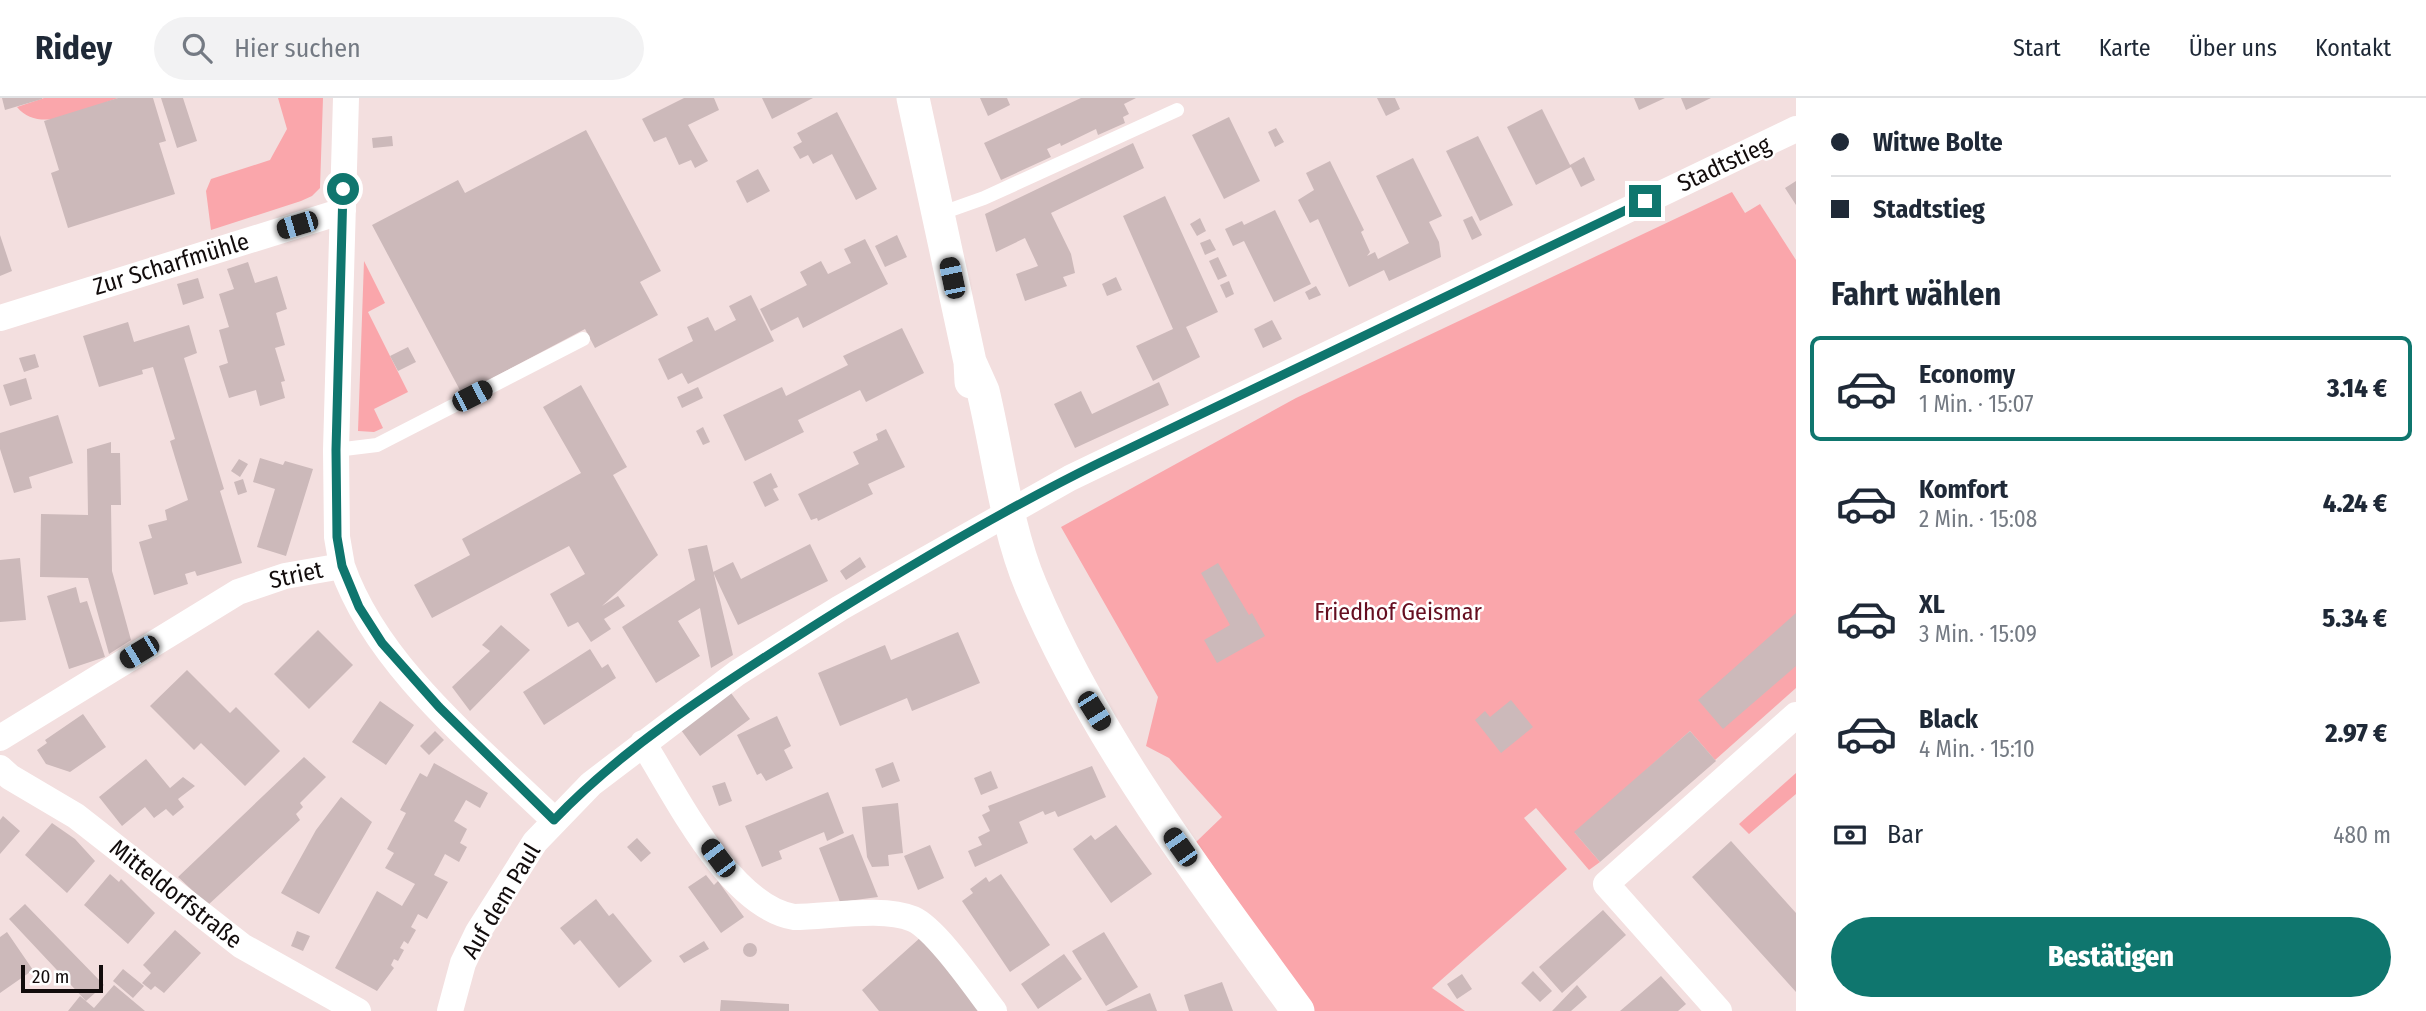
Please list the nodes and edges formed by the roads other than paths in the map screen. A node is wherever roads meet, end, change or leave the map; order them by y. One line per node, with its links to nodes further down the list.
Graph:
1 (346, 98): 5 (street)
2 (913, 98): 6 (street)
3 (1177, 110): 6 (lane)
4 (1796, 130): 10 (street, Stadtstieg)
5 (342, 211): 7 (street, Zur Scharfmühle); 9 (street)
6 (939, 214): 10 (street)
7 (0, 318)
8 (583, 339): 9 (lane)
9 (336, 450): 11 (street)
10 (999, 516): 14 (street, Auf dem Paul); 20 (street)
11 (342, 566): 13 (street, Striet); 16 (street, Striet)
12 (1796, 715): 21 (street)
13 (0, 738)
14 (643, 743): 16 (street, Auf dem Paul); 19 (street)
15 (0, 768): 17 (street, Mitteldorfstraße)
16 (554, 820): 18 (street, Auf dem Paul)
17 (358, 1011)
18 (450, 1011)
19 (994, 1011)
20 (1298, 1011)
21 (1719, 1011)

